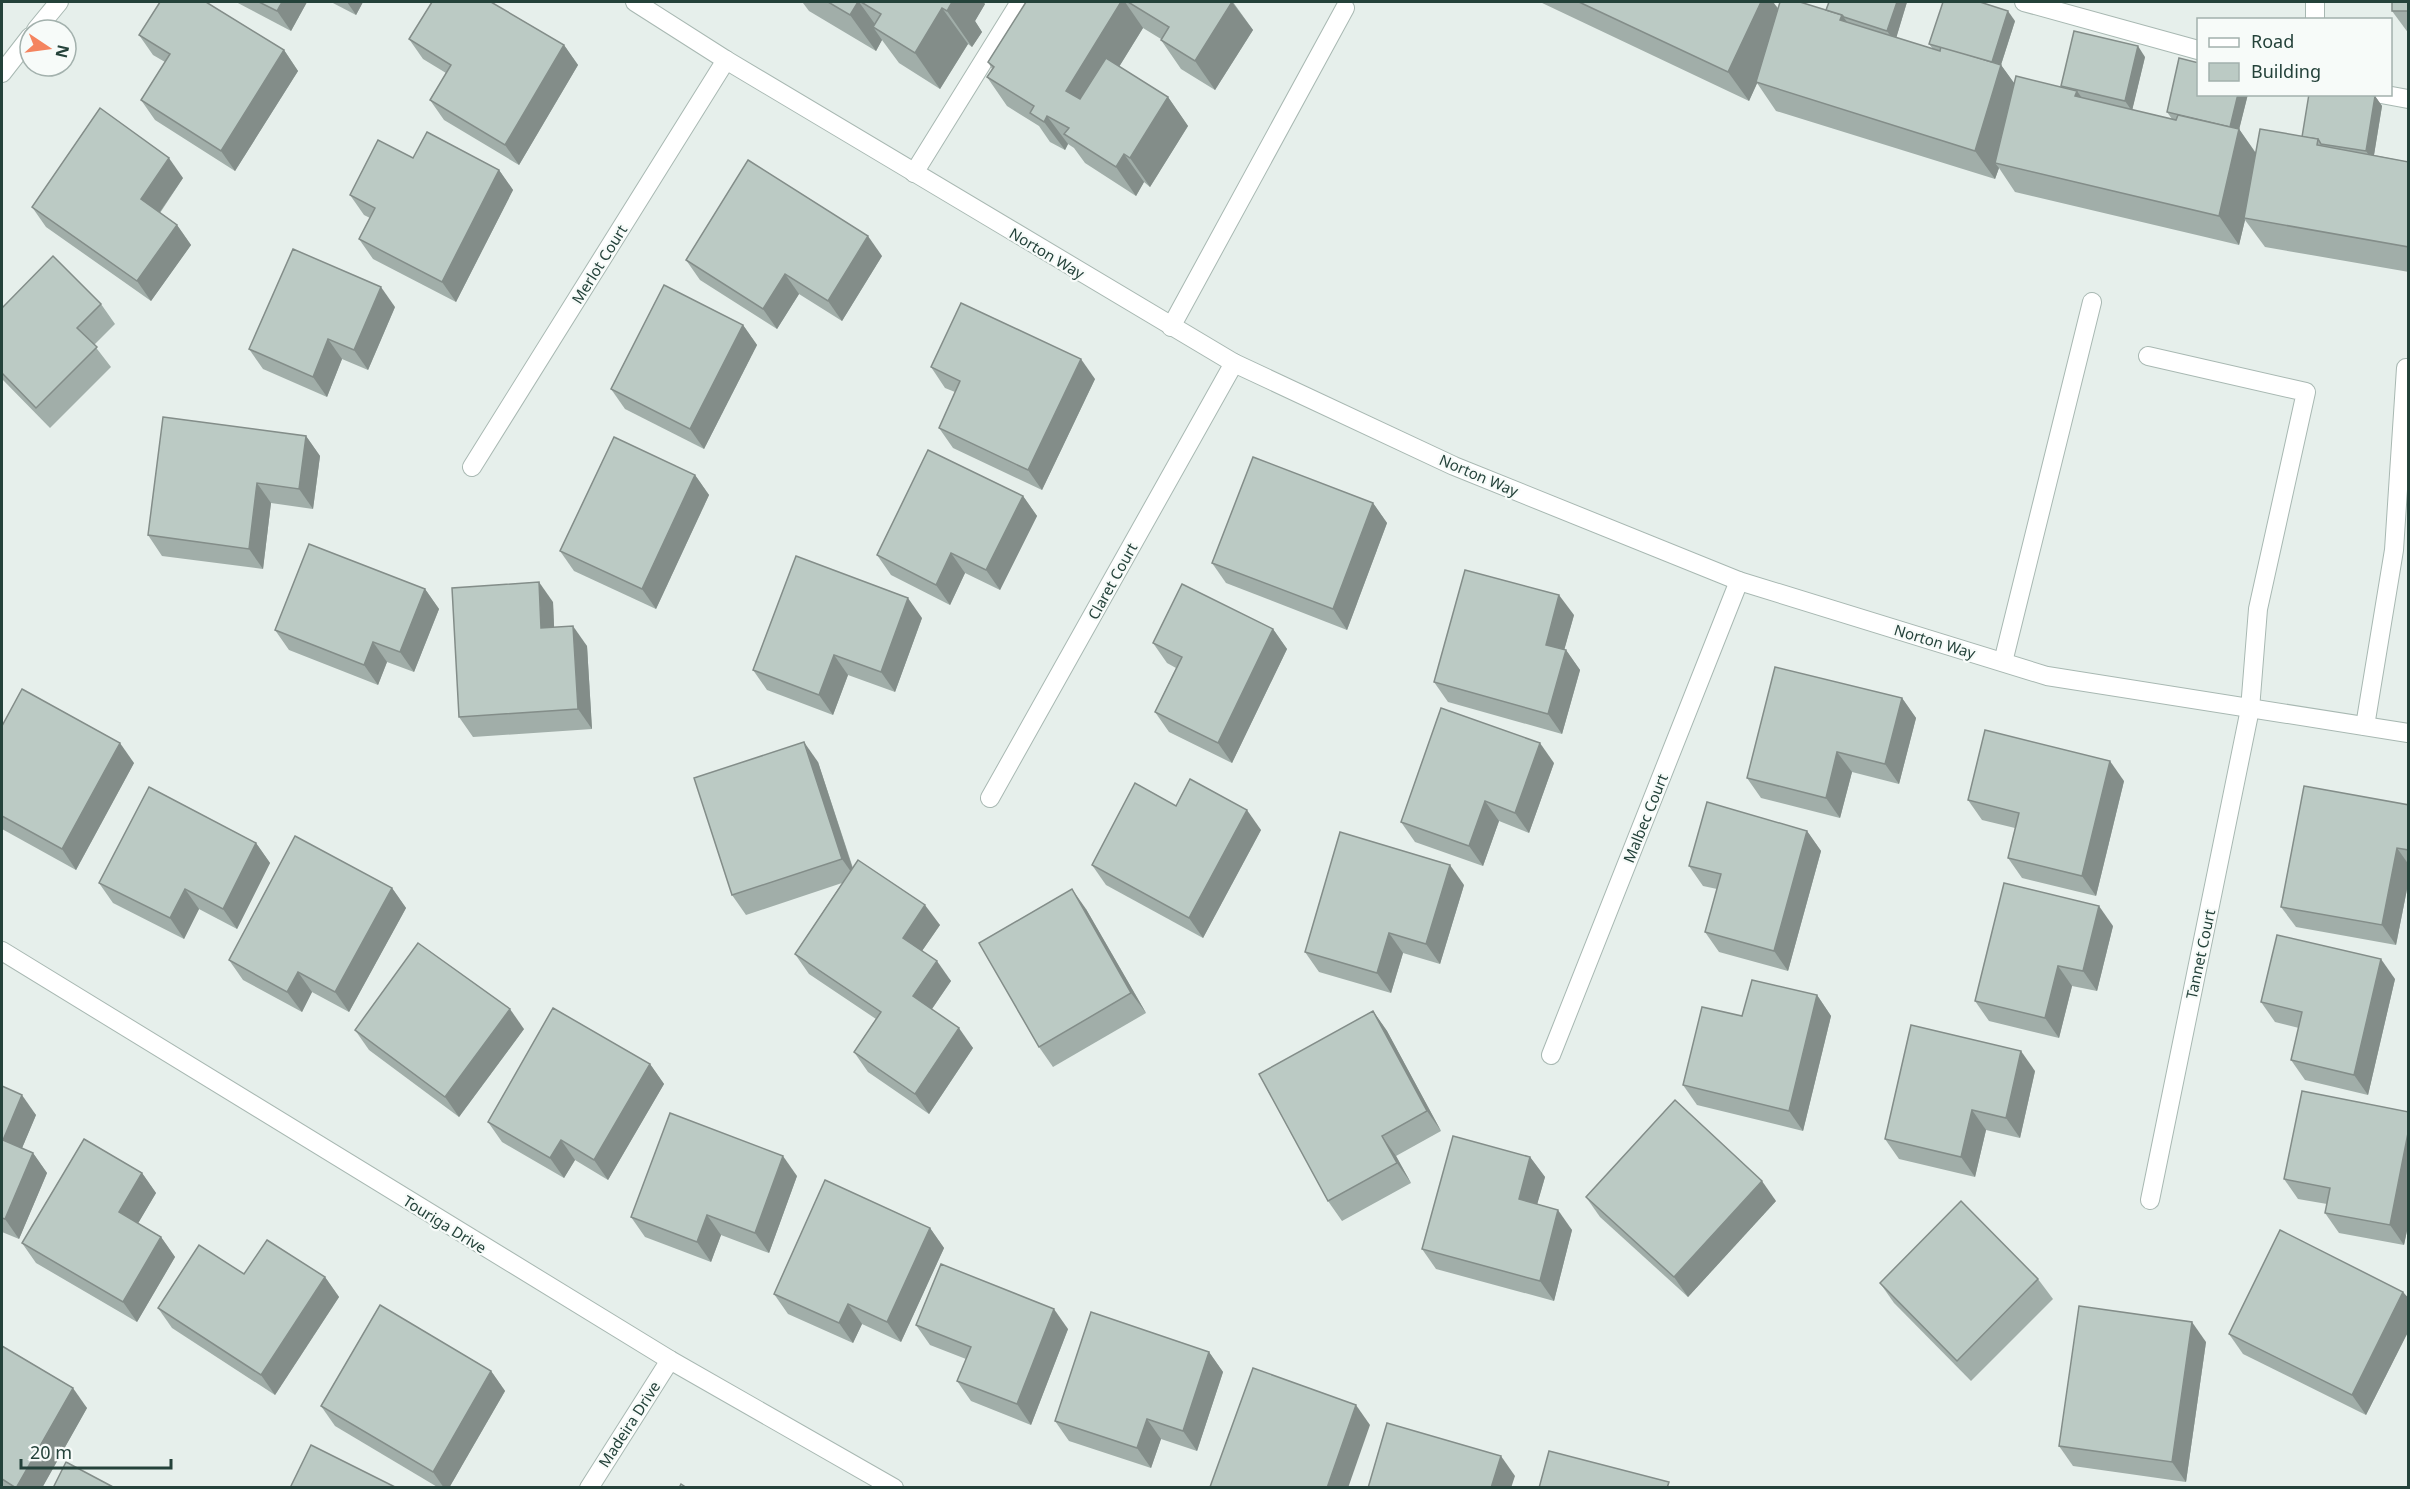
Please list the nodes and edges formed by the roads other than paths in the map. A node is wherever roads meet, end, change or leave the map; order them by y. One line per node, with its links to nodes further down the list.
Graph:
1 (58, 2): 7 (street)
2 (635, 2): 11 (street, Norton Way)
3 (1020, 2): 15 (street)
4 (2024, 2): 9 (street)
5 (2315, 2): 8 (street)
6 (1345, 8): 17 (street)
7 (45, 18)
8 (2315, 18)
9 (2197, 49)
10 (18, 52): 12 (street)
11 (726, 60): 15 (street, Norton Way); 21 (street, Merlot Court)
12 (2, 73)
13 (2392, 96): 14 (street)
14 (2409, 99)
15 (914, 173): 17 (street, Norton Way)
16 (2092, 302): 23 (street)
17 (1171, 327): 19 (street, Norton Way)
18 (2148, 356): 24 (street, Tannet Court)
19 (1234, 363): 22 (street, Norton Way); 27 (street, Claret Court)
20 (2406, 368): 25 (street)
21 (472, 467)
22 (1738, 581): 23 (street, Norton Way); 29 (street, Malbec Court)
23 (2003, 662): 24 (street, Norton Way)
24 (2250, 709): 25 (street, Norton Way); 30 (street, Tannet Court)
25 (2365, 726): 26 (street, Norton Way)
26 (2409, 733)
27 (990, 798)
28 (2, 951): 31 (street, Touriga Drive)
29 (1551, 1055)
30 (2150, 1200)
31 (670, 1360): 32 (street, Madeira Drive); 33 (street, Touriga Drive)
32 (589, 1488)
33 (894, 1488)

